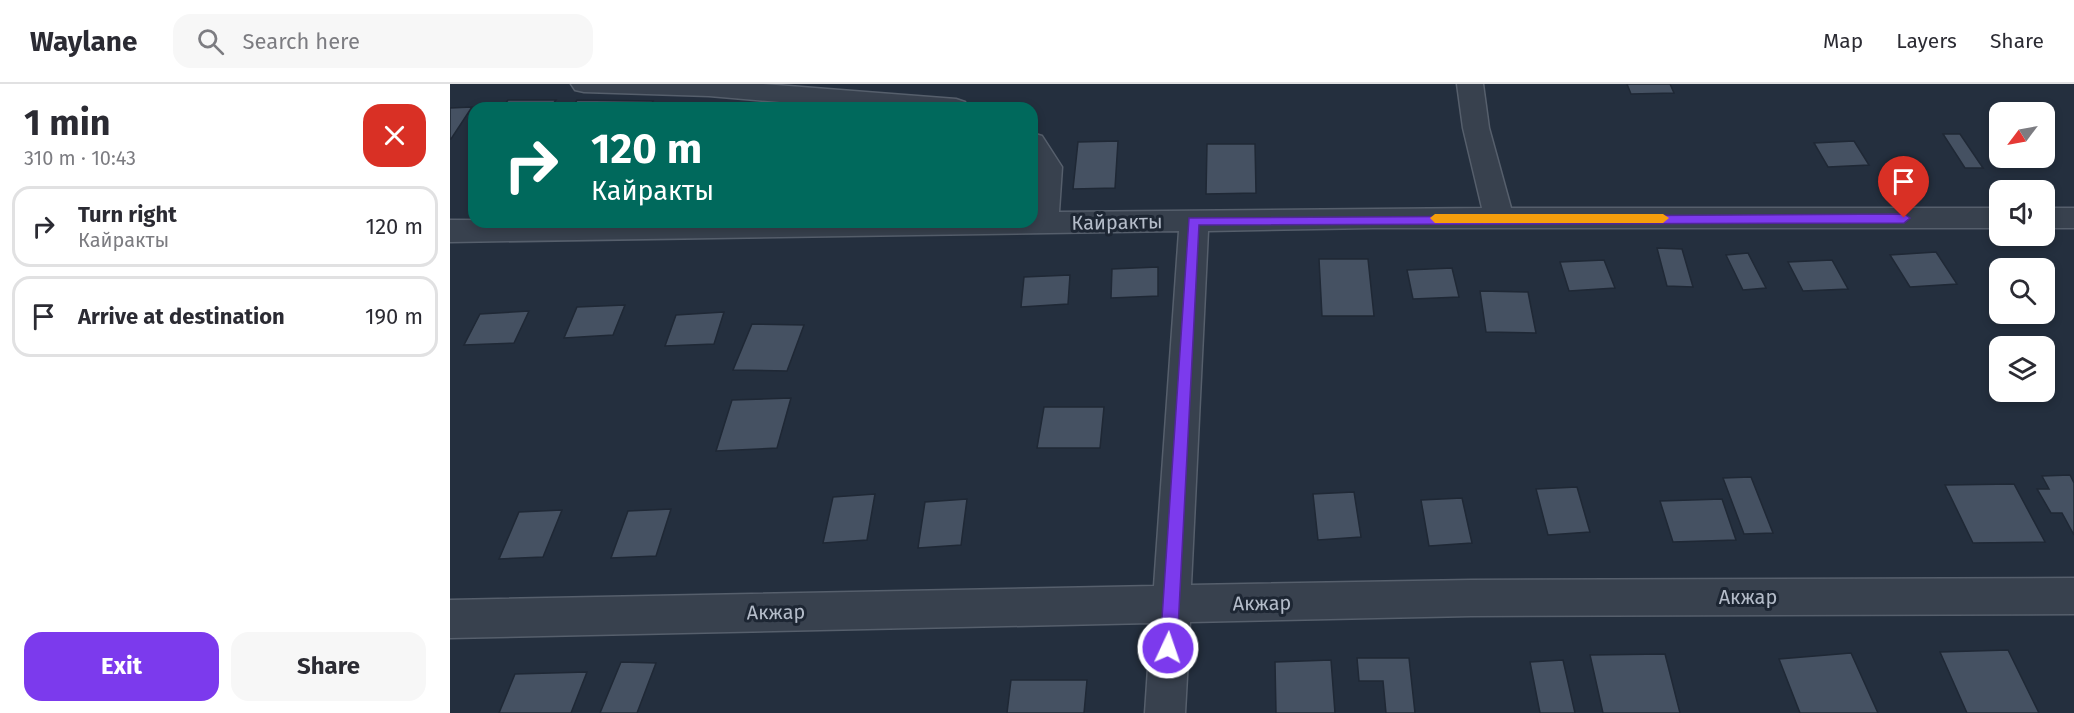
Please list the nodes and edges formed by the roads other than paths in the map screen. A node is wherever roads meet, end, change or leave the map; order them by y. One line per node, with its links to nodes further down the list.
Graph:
1 (584, 84): 3 (street)
2 (1470, 84): 5 (street)
3 (882, 102)
4 (1038, 152): 11 (street)
5 (1499, 218): 6 (street, Кайракты); 9 (street, Кайракты)
6 (1989, 218)
7 (2055, 218): 8 (street)
8 (2074, 218)
9 (1194, 221): 11 (street, Кайракты); 15 (street)
10 (1038, 223): 11 (street, Кайракты)
11 (1044, 223)
12 (673, 228): 13 (street, Кайракты)
13 (450, 231)
14 (2074, 596): 15 (street, Акжар)
15 (1171, 604): 16 (street, Акжар); 17 (street)
16 (450, 619)
17 (1164, 713)

